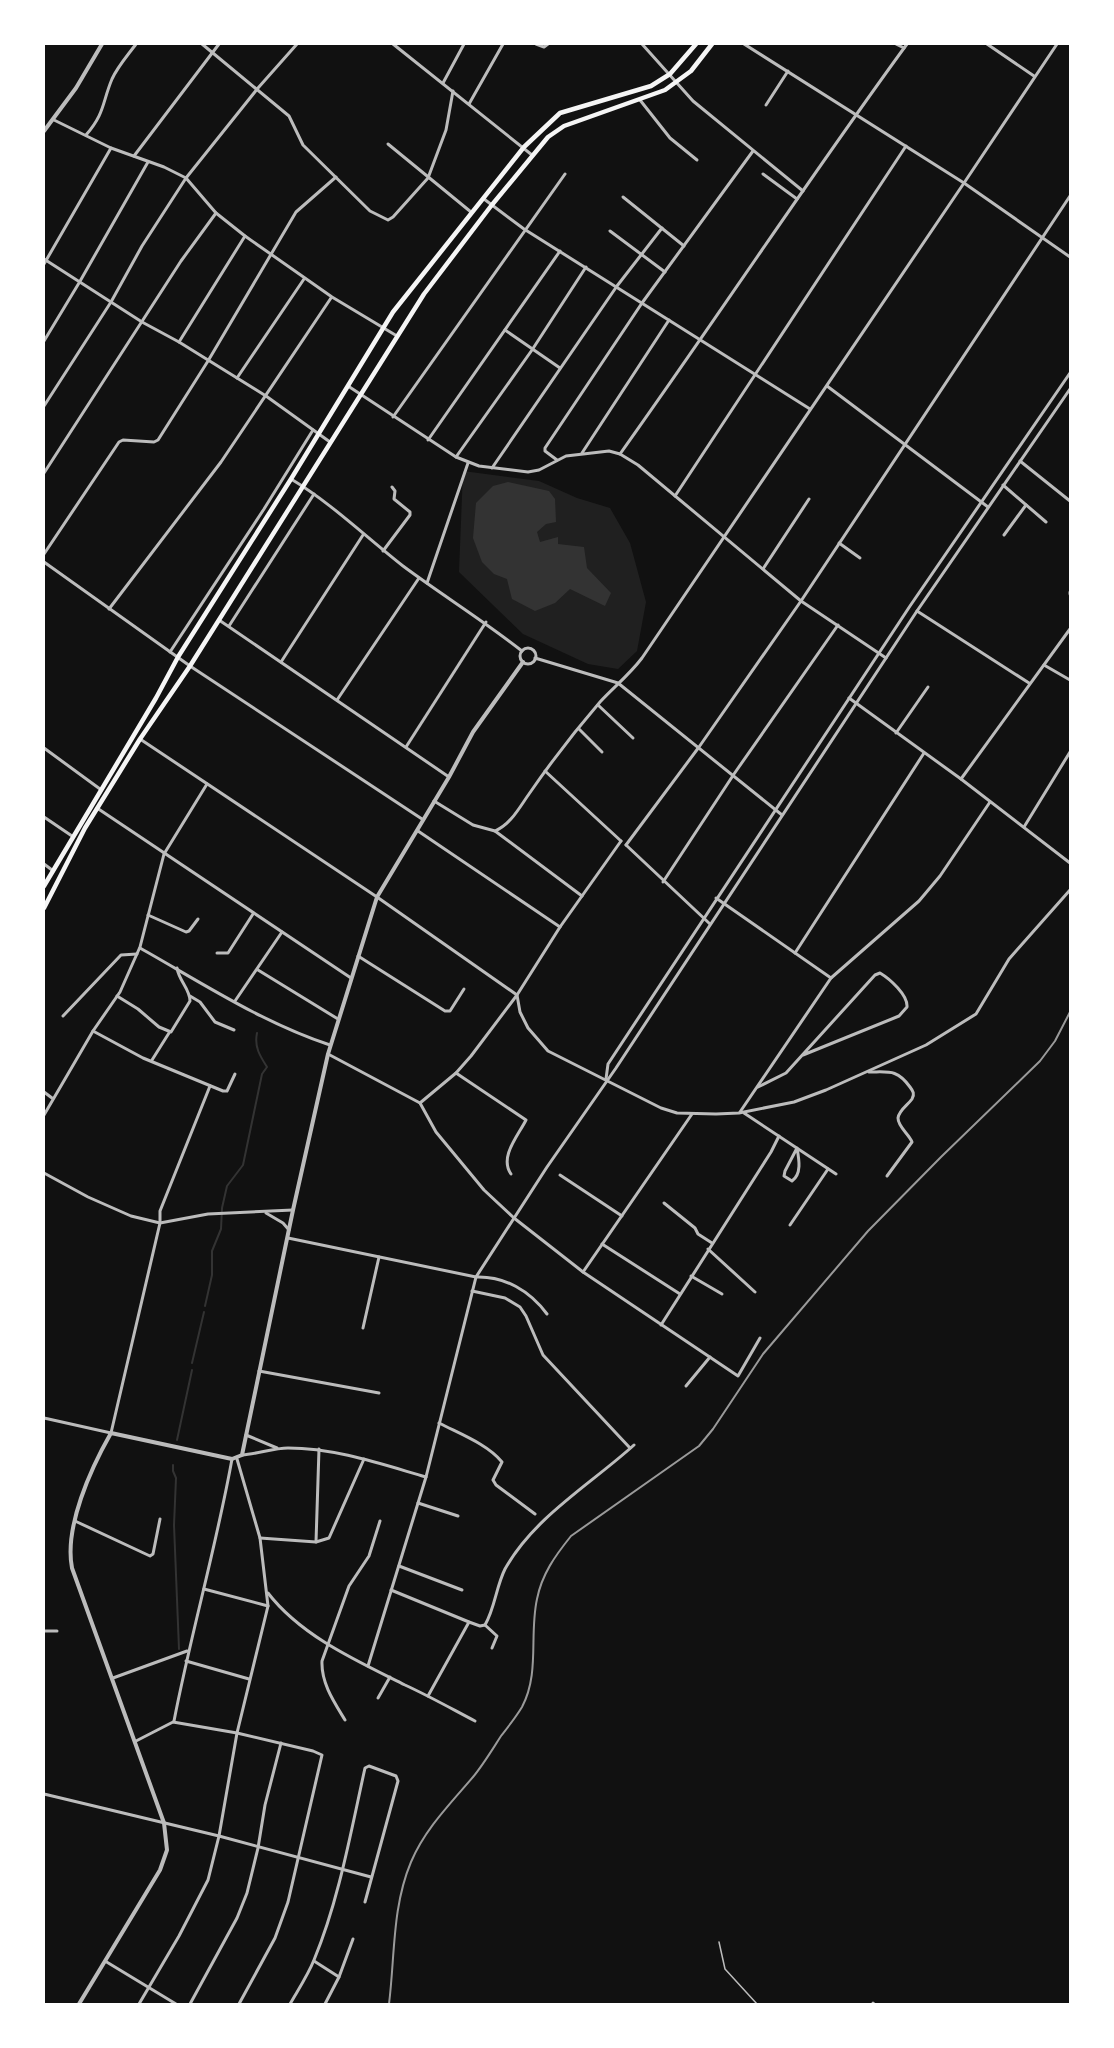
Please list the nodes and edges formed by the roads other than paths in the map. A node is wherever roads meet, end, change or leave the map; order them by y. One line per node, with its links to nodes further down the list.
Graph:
1 (102, 44): 32 (street)
2 (136, 44): 34 (street)
3 (202, 44): 20 (street)
4 (219, 44): 20 (street)
5 (297, 44): 26 (street)
6 (393, 44): 24 (street)
7 (464, 44): 24 (street)
8 (503, 44): 29 (street)
9 (536, 44): 10 (street)
10 (548, 44)
11 (642, 44): 22 (street)
12 (696, 44): 22 (highway)
13 (712, 44): 25 (highway)
14 (744, 44): 21 (street)
15 (896, 44): 19 (street)
16 (907, 44): 19 (street)
17 (987, 44): 23 (street)
18 (1057, 44): 23 (street)
19 (904, 48): 31 (street)
20 (212, 51): 26 (street); 41 (street)
21 (788, 71): 30 (street); 31 (street)
22 (670, 74): 25 (street); 37 (highway)
23 (1034, 76): 49 (street)
24 (443, 83): 27 (street)
25 (675, 83): 28 (highway); 39 (street)
26 (258, 88): 46 (street); 47 (street)
27 (453, 91): 29 (street); 48 (street)
28 (640, 100): 40 (highway); 42 (street)
29 (469, 104): 37 (street)
30 (766, 105)
31 (856, 114): 36 (street); 50 (street)
32 (54, 120): 33 (street); 34 (street)
33 (44, 131)
34 (86, 135): 38 (street)
35 (388, 144): 48 (street)
36 (906, 146): 49 (street); 89 (street)
37 (524, 147): 40 (street); 53 (highway)
38 (111, 148): 41 (street); 68 (street)
39 (753, 151): 50 (street); 63 (street)
40 (532, 155): 55 (highway)
41 (134, 156): 43 (street)
42 (697, 160)
43 (148, 162): 47 (street); 72 (street)
44 (565, 174): 59 (street)
45 (763, 174): 54 (street)
46 (336, 177): 48 (street); 65 (street)
47 (186, 178): 57 (street); 75 (street)
48 (428, 178): 56 (street)
49 (964, 183): 62 (street); 92 (street)
50 (803, 190): 54 (street)
51 (1071, 195): 62 (street)
52 (623, 197): 58 (street)
53 (483, 198): 55 (street); 56 (highway)
54 (797, 199): 83 (street)
55 (491, 206): 59 (street); 81 (highway)
56 (471, 212): 79 (highway)
57 (216, 213): 61 (street); 78 (street)
58 (662, 228): 63 (street); 66 (street)
59 (525, 229): 64 (street); 98 (street)
60 (610, 231): 66 (street)
61 (245, 236): 65 (street); 84 (street)
62 (1043, 238): 67 (street); 103 (street)
63 (684, 246): 70 (street)
64 (560, 251): 69 (street); 80 (street)
65 (272, 253): 71 (street); 86 (street)
66 (641, 254): 70 (street); 73 (street)
67 (1071, 257)
68 (44, 261): 72 (street)
69 (586, 267): 73 (street); 85 (street)
70 (665, 272): 76 (street)
71 (304, 279): 74 (street); 90 (street)
72 (79, 283): 75 (street); 82 (street)
73 (617, 286): 76 (street); 87 (street)
74 (332, 297): 79 (street); 95 (street)
75 (111, 302): 78 (street); 96 (street)
76 (642, 303): 77 (street); 107 (street)
77 (669, 320): 83 (street); 104 (street)
78 (142, 322): 84 (street); 111 (street)
79 (383, 327): 81 (street); 91 (highway)
80 (505, 330): 85 (street); 101 (street)
81 (397, 336): 94 (highway)
82 (44, 341)
83 (701, 341): 89 (street); 105 (street)
84 (179, 342): 86 (street)
85 (532, 350): 87 (street); 106 (street)
86 (208, 361): 90 (street); 129 (street)
87 (560, 368): 110 (street)
88 (1071, 373): 120 (street)
89 (754, 375): 97 (street); 117 (street)
90 (237, 378): 95 (street)
91 (348, 386): 94 (street); 100 (highway)
92 (827, 386): 97 (street); 103 (street)
93 (1071, 389): 108 (street)
94 (360, 394): 98 (street); 102 (highway)
95 (266, 396): 99 (street); 136 (street)
96 (44, 406)
97 (810, 409): 126 (street)
98 (393, 417): 101 (street)
99 (313, 430): 100 (street); 144 (street)
100 (319, 434): 102 (street); 112 (highway)
101 (428, 440): 106 (street)
102 (331, 442): 114 (highway)
103 (903, 444): 120 (street); 127 (street)
104 (582, 453): 105 (street); 107 (street)
105 (620, 454): 117 (street)
106 (456, 457): 109 (street)
107 (557, 460): 110 (street)
108 (1020, 461): 113 (street); 119 (street)
109 (468, 463): 110 (street); 134 (street)
110 (492, 468)
111 (44, 473)
112 (291, 480): 114 (street); 146 (highway)
113 (1003, 485): 121 (street); 122 (street)
114 (303, 486): 116 (street); 138 (highway)
115 (392, 487): 128 (street)
116 (314, 494): 124 (street); 141 (street)
117 (675, 496): 126 (street)
118 (809, 499): 132 (street)
119 (1071, 501)
120 (981, 502): 122 (street); 145 (street)
121 (1026, 505): 123 (street); 125 (street)
122 (988, 507): 137 (street)
123 (1046, 522)
124 (363, 535): 128 (street); 149 (street)
125 (1004, 535)
126 (723, 536): 132 (street); 154 (street)
127 (839, 543): 130 (street); 135 (street)
128 (383, 550): 133 (street)
129 (44, 554)
130 (860, 558)
131 (44, 562): 136 (street)
132 (763, 569): 135 (street)
133 (419, 578): 134 (street); 158 (street)
134 (427, 583): 139 (street)
135 (801, 601): 140 (street); 166 (street)
136 (109, 609): 144 (street)
137 (917, 611): 148 (street); 155 (street)
138 (217, 620): 141 (street); 152 (highway)
139 (486, 622): 143 (street); 165 (street)
140 (838, 625): 145 (street); 172 (street)
141 (229, 626): 149 (street)
142 (1071, 629): 151 (street)
143 (522, 651): 147 (street); 150 (street)
144 (170, 652): 146 (street)
145 (878, 653): 148 (street); 157 (street)
146 (178, 657): 152 (street); 176 (highway)
147 (535, 658): 150 (street); 154 (street)
148 (886, 658): 159 (street)
149 (282, 662): 158 (street)
150 (523, 662): 173 (street)
151 (1044, 665): 153 (street); 155 (street)
152 (189, 666): 164 (highway); 184 (street)
153 (1071, 680)
154 (618, 683): 160 (street); 166 (street)
155 (1030, 683): 174 (street)
156 (928, 687): 162 (street)
157 (849, 698): 159 (street); 181 (street)
158 (337, 700): 165 (street)
159 (856, 703): 162 (street); 182 (street)
160 (598, 705): 161 (street); 163 (street)
161 (579, 729): 168 (street); 171 (street)
162 (897, 733): 170 (street)
163 (633, 738)
164 (140, 739): 175 (street); 180 (highway)
165 (406, 747): 173 (street)
166 (699, 747): 172 (street); 190 (street)
167 (44, 748): 176 (street)
168 (602, 752)
169 (1071, 752): 185 (street)
170 (924, 753): 174 (street); 211 (street)
171 (545, 771): 187 (street); 189 (street)
172 (734, 774): 181 (street); 195 (street)
173 (449, 777): 177 (street)
174 (961, 779): 178 (street)
175 (207, 784): 191 (street); 199 (street)
176 (100, 789): 179 (highway)
177 (434, 801): 184 (street); 187 (street)
178 (990, 802): 185 (street); 218 (street)
179 (91, 804): 180 (street); 188 (highway)
180 (97, 808): 191 (street); 202 (highway)
181 (775, 809): 182 (street); 200 (street)
182 (782, 815): 201 (street)
183 (44, 816): 188 (street)
184 (422, 819): 186 (street)
185 (1024, 827): 192 (street)
186 (416, 830): 199 (street); 208 (street)
187 (495, 831): 198 (street)
188 (72, 836): 194 (highway)
189 (621, 841): 190 (street); 198 (street)
190 (626, 845): 195 (street)
191 (164, 854): 203 (street); 204 (street)
192 (1071, 863)
193 (44, 864): 194 (street)
194 (52, 870): 196 (highway)
195 (663, 882): 205 (street)
196 (44, 886)
197 (1071, 890): 233 (street)
198 (582, 896): 208 (street)
199 (377, 897): 214 (street); 220 (street)
200 (716, 898): 201 (street); 205 (street)
201 (724, 903): 207 (street); 211 (street)
202 (44, 908)
203 (253, 914): 209 (street); 212 (street)
204 (148, 915): 206 (street); 210 (street)
205 (703, 918): 207 (street); 236 (street)
206 (198, 919)
207 (710, 924): 236 (street)
208 (560, 927): 220 (street)
209 (282, 932): 216 (street); 217 (street)
210 (140, 947): 213 (street); 215 (street)
211 (795, 952): 218 (street)
212 (217, 953)
213 (137, 954): 221 (street); 224 (street)
214 (358, 956): 217 (street); 219 (street)
215 (177, 968): 222 (street); 223 (street)
216 (258, 970): 223 (street); 225 (street)
217 (351, 978): 225 (street)
218 (831, 978): 238 (street)
219 (464, 989)
220 (517, 995): 234 (street); 236 (street)
221 (117, 996): 227 (street); 228 (street)
222 (190, 996): 226 (street); 228 (street)
223 (235, 1001): 229 (street)
224 (63, 1016)
225 (338, 1019): 229 (street)
226 (234, 1030)
227 (93, 1031): 232 (street); 240 (street)
228 (169, 1033): 232 (street)
229 (330, 1045): 230 (street)
230 (328, 1054): 241 (street); 254 (street)
231 (803, 1055): 231 (street); 238 (street)
232 (152, 1060): 237 (street)
233 (867, 1072): 242 (street); 252 (street)
234 (456, 1073): 241 (street); 249 (street)
235 (235, 1074): 237 (street)
236 (606, 1081): 243 (street); 257 (street)
237 (210, 1086): 258 (street)
238 (756, 1088): 242 (street)
239 (44, 1092): 240 (street)
240 (52, 1098): 244 (street)
241 (420, 1103): 257 (street)
242 (741, 1112): 243 (street); 245 (street)
243 (692, 1114): 256 (street)
244 (44, 1115)
245 (779, 1136): 246 (street); 262 (street)
246 (797, 1148): 246 (street); 247 (street)
247 (828, 1168): 251 (street); 259 (street)
248 (44, 1173): 258 (street)
249 (511, 1174)
250 (560, 1174): 256 (street)
251 (836, 1174)
252 (887, 1176)
253 (664, 1203): 262 (street)
254 (293, 1210): 255 (street); 260 (street)
255 (265, 1212): 258 (street); 260 (street)
256 (622, 1216): 263 (street)
257 (514, 1218): 266 (street); 268 (street)
258 (160, 1223): 283 (street)
259 (790, 1225)
260 (289, 1230): 261 (street)
261 (288, 1238): 265 (street); 278 (street)
262 (712, 1243): 264 (street)
263 (602, 1244): 266 (street); 271 (street)
264 (708, 1249): 267 (street); 270 (street)
265 (379, 1257): 268 (street); 275 (street)
266 (583, 1272): 274 (street)
267 (692, 1276): 271 (street); 272 (street)
268 (476, 1277): 269 (street); 273 (street)
269 (472, 1291): 282 (street); 286 (street)
270 (755, 1292)
271 (680, 1294): 274 (street)
272 (722, 1294)
273 (547, 1314)
274 (661, 1325): 277 (street)
275 (363, 1328)
276 (760, 1338): 277 (street)
277 (710, 1357): 279 (street)
278 (259, 1371): 280 (street); 284 (street)
279 (686, 1386)
280 (379, 1394)
281 (44, 1418): 283 (street)
282 (439, 1423): 291 (street); 293 (street)
283 (111, 1433): 289 (street); 296 (street)
284 (246, 1435): 287 (street); 289 (street)
285 (634, 1444): 286 (street)
286 (630, 1448): 307 (street)
287 (279, 1449): 288 (street); 289 (street)
288 (319, 1449): 290 (street); 299 (street)
289 (237, 1458): 298 (street); 301 (street)
290 (364, 1459): 291 (street); 299 (street)
291 (426, 1477): 292 (street)
292 (418, 1503): 294 (street); 300 (street)
293 (535, 1514)
294 (458, 1516)
295 (160, 1519): 296 (street)
296 (75, 1521): 316 (street)
297 (380, 1521): 310 (street)
298 (260, 1538): 299 (street); 304 (street)
299 (316, 1542)
300 (399, 1566): 302 (street); 303 (street)
301 (204, 1589): 305 (street); 312 (street)
302 (391, 1590): 306 (street); 314 (street)
303 (462, 1590)
304 (267, 1591): 305 (street); 310 (street)
305 (268, 1606): 317 (street)
306 (469, 1622): 307 (street); 318 (street)
307 (485, 1625): 311 (street)
308 (44, 1631): 309 (street)
309 (57, 1631)
310 (328, 1643): 314 (street); 320 (street)
311 (492, 1648)
312 (187, 1652): 313 (street); 316 (street)
313 (186, 1661): 317 (street); 322 (street)
314 (368, 1666): 315 (street)
315 (390, 1677): 318 (street); 319 (street)
316 (113, 1678): 324 (street)
317 (249, 1678): 323 (street)
318 (428, 1696): 321 (street)
319 (378, 1698)
320 (345, 1720)
321 (475, 1721)
322 (173, 1722): 323 (street); 324 (street)
323 (237, 1733): 325 (street); 328 (street)
324 (136, 1741): 327 (street)
325 (281, 1743): 329 (street); 330 (street)
326 (44, 1794): 327 (street)
327 (164, 1823): 328 (street); 336 (street)
328 (219, 1836): 329 (street); 339 (street)
329 (258, 1848): 330 (street); 343 (street)
330 (300, 1858): 331 (street); 344 (street)
331 (343, 1869): 332 (street); 332 (street); 337 (street)
332 (371, 1877): 333 (street)
333 (365, 1902)
334 (353, 1939): 338 (street)
335 (719, 1942): 347 (lane)
336 (105, 1961): 339 (street); 340 (street)
337 (314, 1961): 338 (street); 345 (street)
338 (339, 1977): 346 (street)
339 (148, 1988): 341 (street); 342 (street)
340 (80, 2004)
341 (139, 2004)
342 (176, 2004)
343 (190, 2004)
344 (239, 2004)
345 (290, 2004)
346 (325, 2004)
347 (757, 2004)

